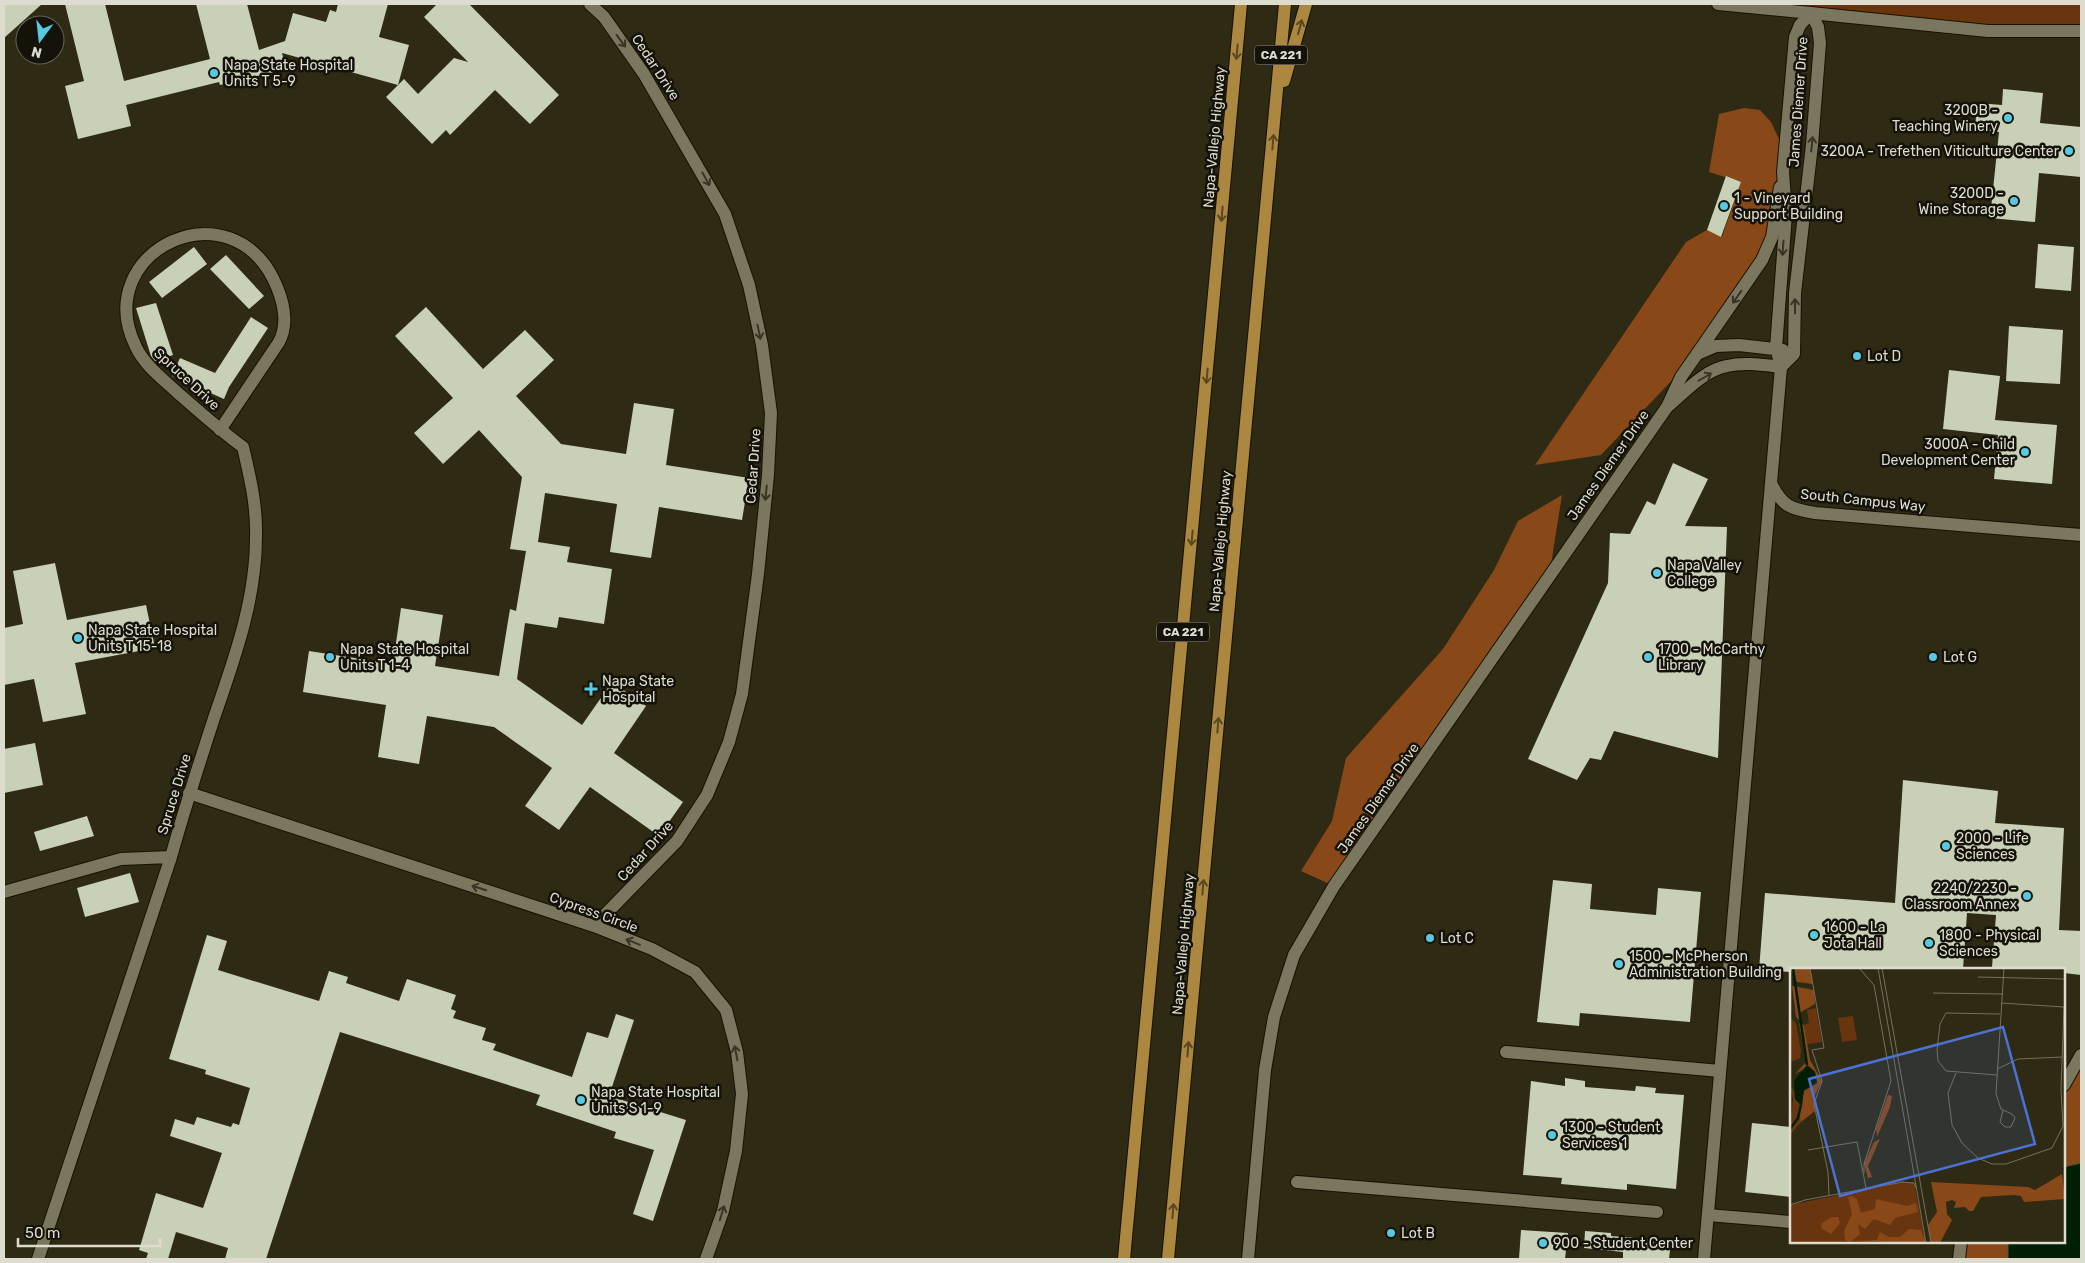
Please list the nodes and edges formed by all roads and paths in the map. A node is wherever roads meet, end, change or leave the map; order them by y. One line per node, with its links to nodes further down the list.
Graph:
1 (590, 4): 21 (street, Cedar Drive, one-way to 21)
2 (1241, 4): 33 (main road, Napa-Vallejo Highway / CA 221, one-way to 33)
3 (1285, 4): 8 (main road, Napa-Vallejo Highway / CA 221)
4 (1306, 4): 8 (main road, one-way to 4)
5 (1718, 4): 6 (street)
6 (1811, 13): 7 (street); 9 (street, James Diemer Drive); 12 (street, James Diemer Drive, one-way to 6)
7 (2081, 31)
8 (1276, 107): 34 (main road, Napa-Vallejo Highway / CA 221, one-way to 8)
9 (1783, 172): 10 (street, James Diemer Drive, one-way to 10); 11 (street, James Diemer Drive, one-way to 11)
10 (1776, 348): 11 (street); 12 (street); 13 (street, James Diemer Drive)
11 (1697, 354): 14 (street, James Diemer Drive)
12 (1794, 354): 13 (street)
13 (1780, 367): 14 (street, James Diemer Drive, one-way to 13); 16 (street)
14 (1667, 407): 35 (street, James Diemer Drive)
15 (220, 430): 15 (street, Spruce Drive); 18 (street, Spruce Drive)
16 (1771, 483): 17 (street, South Campus Way); 24 (street)
17 (2081, 535)
18 (189, 793): 19 (street, Spruce Drive); 21 (street, Cypress Circle, one-way to 18)
19 (171, 857): 20 (street, Spruce Drive); 31 (street, Spruce Drive)
20 (4, 892)
21 (594, 926): 32 (street, Cypress Circle, one-way to 21)
22 (1506, 1052): 24 (street)
23 (2081, 1055): 25 (street)
24 (1720, 1071): 28 (street)
25 (2065, 1083)
26 (1296, 1182): 27 (street)
27 (1658, 1212)
28 (1708, 1215): 29 (street); 36 (street)
29 (1790, 1222)
30 (1961, 1243): 37 (street)
31 (38, 1259)
32 (706, 1259)
33 (1124, 1259)
34 (1168, 1259)
35 (1248, 1259)
36 (1704, 1259)
37 (1959, 1259)

